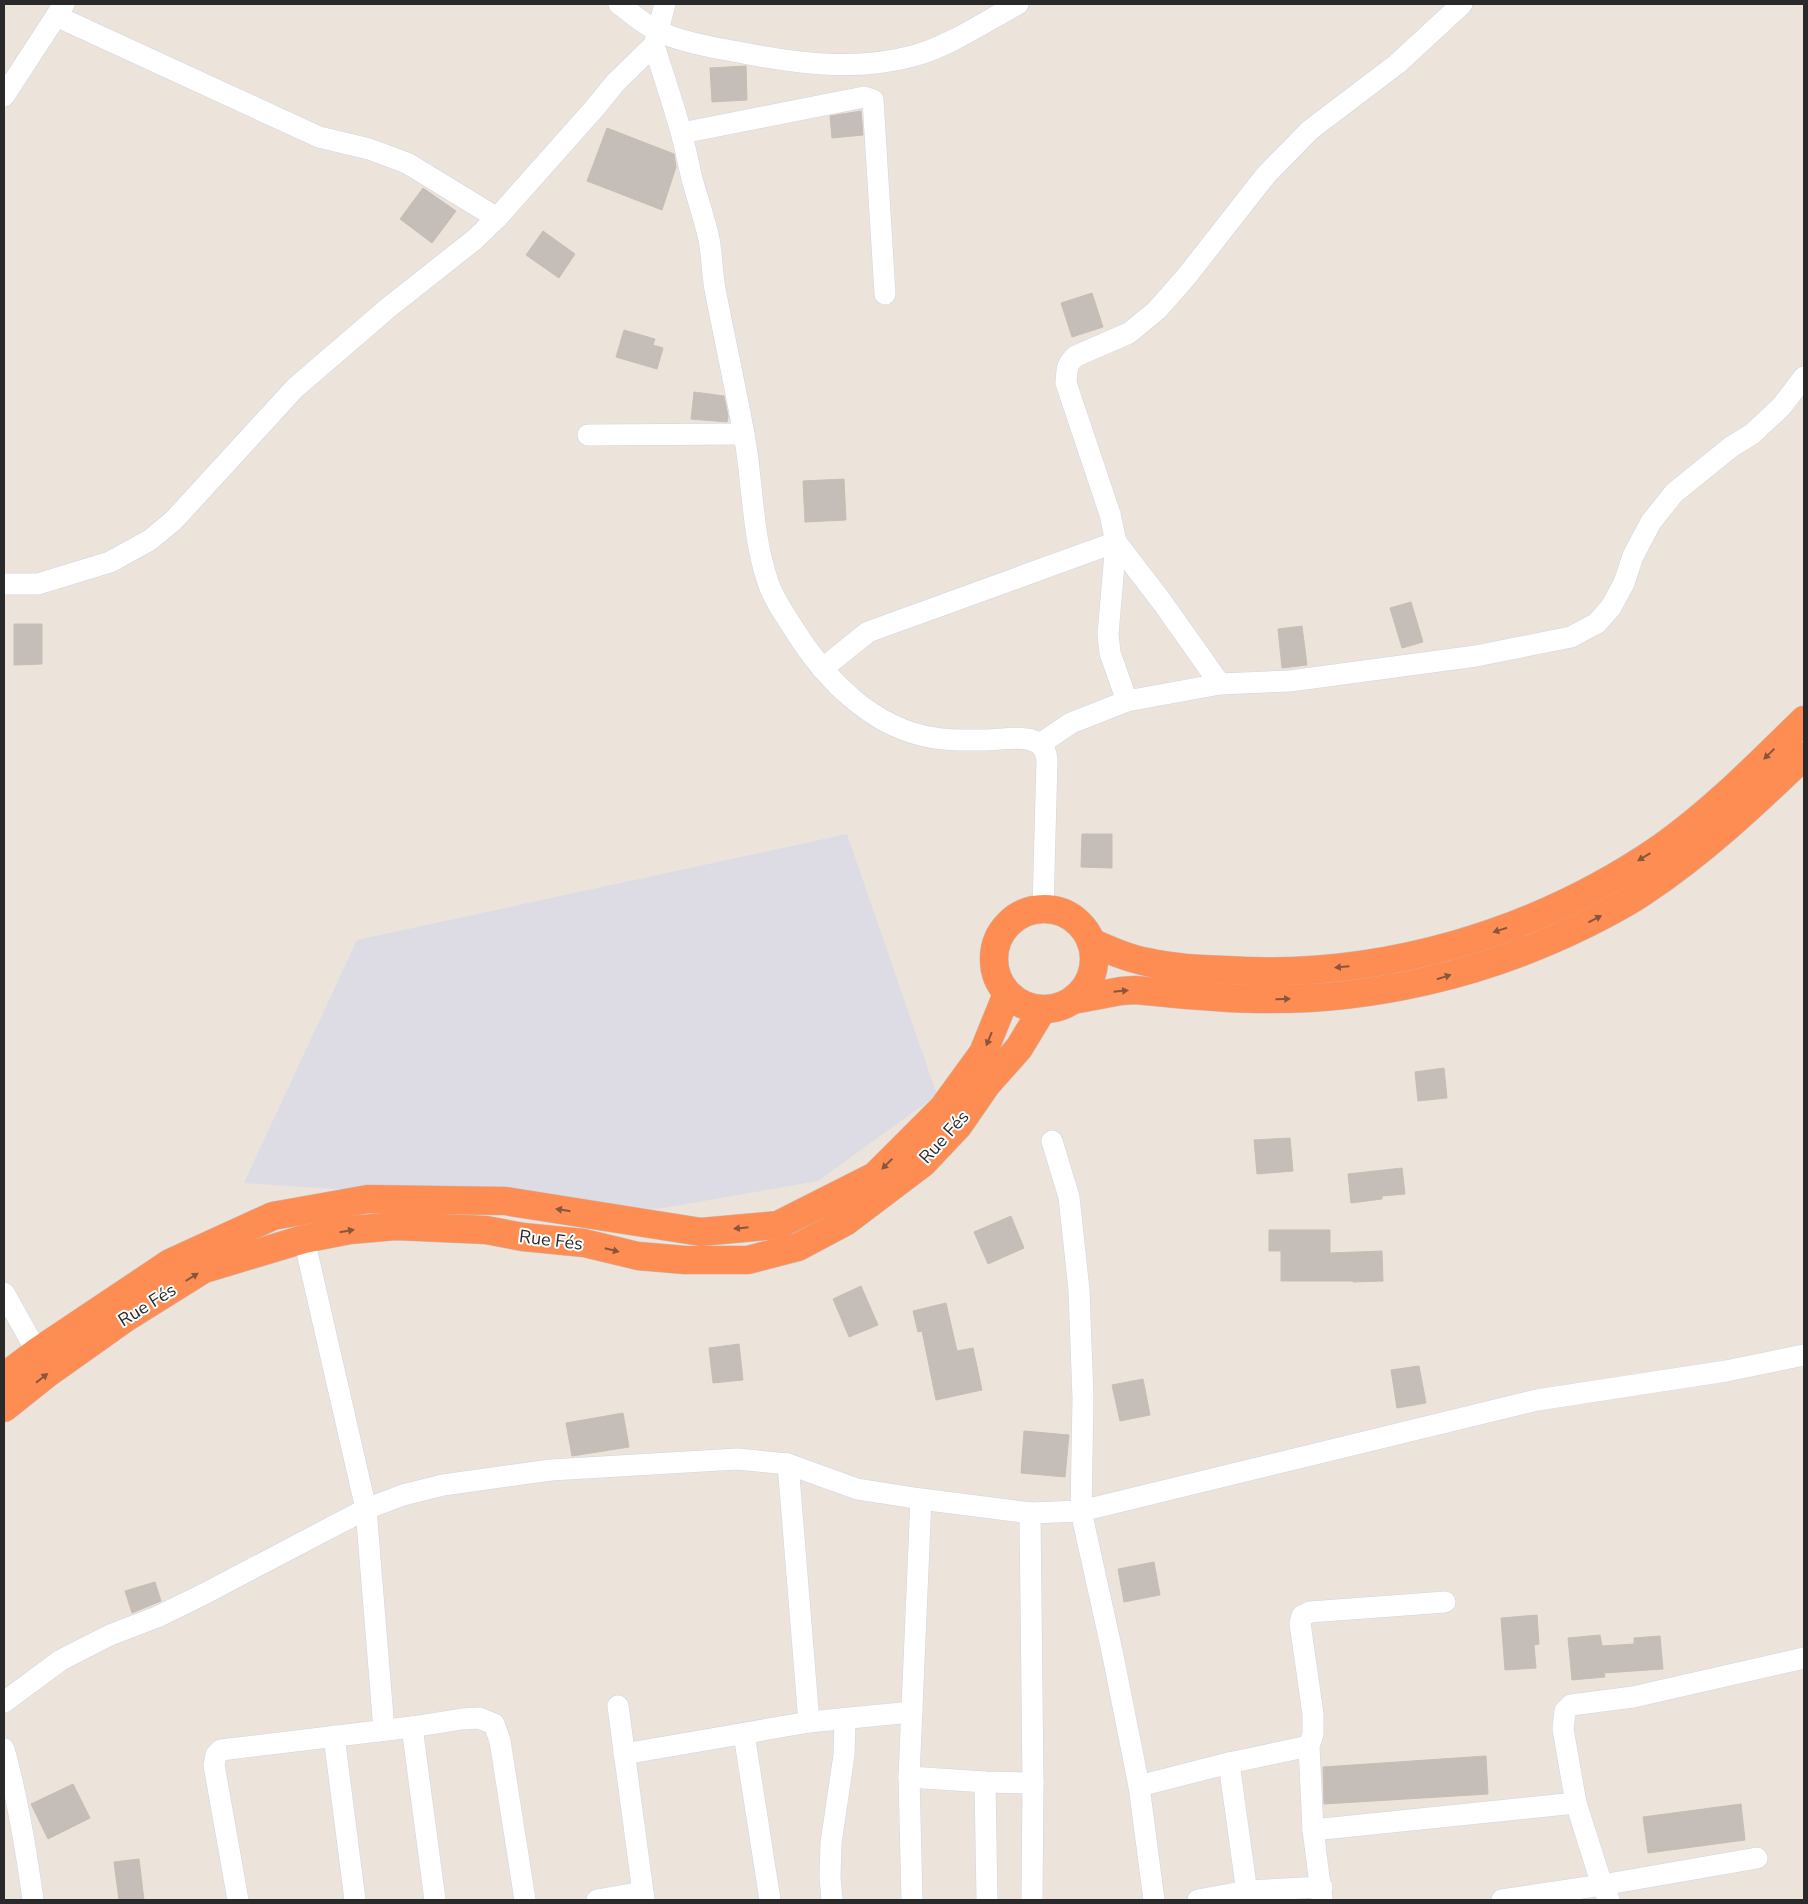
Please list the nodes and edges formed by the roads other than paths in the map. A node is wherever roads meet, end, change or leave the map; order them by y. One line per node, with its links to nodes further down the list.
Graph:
1 (619, 4): 6 (street)
2 (665, 4): 6 (street)
3 (1018, 4): 6 (street)
4 (1462, 4): 14 (street)
5 (60, 10): 7 (street); 9 (street)
6 (656, 38): 8 (street); 9 (street)
7 (4, 96)
8 (682, 133): 10 (street); 12 (street)
9 (497, 218): 15 (street)
10 (885, 294)
11 (1804, 377): 17 (street)
12 (744, 434): 13 (street); 16 (street)
13 (588, 435)
14 (1116, 542): 16 (street); 17 (street); 18 (street)
15 (4, 584)
16 (822, 668): 20 (street)
17 (1220, 684): 18 (street)
18 (1127, 701): 20 (street)
19 (1804, 720): 23 (highway, one-way to 23)
20 (1044, 752): 22 (street)
21 (1804, 756): 25 (highway, one-way to 21)
22 (1043, 909): 23 (highway); 24 (highway)
23 (1091, 942): 25 (highway)
24 (1007, 994): 26 (highway); 30 (highway, Rue Fés, one-way to 30)
25 (1073, 1000): 26 (highway)
26 (1042, 1010): 28 (highway, Rue Fés, one-way to 26)
27 (1052, 1141): 37 (street)
28 (304, 1239): 33 (highway, Rue Fés, one-way to 28); 36 (street)
29 (4, 1293): 30 (street)
30 (37, 1352): 32 (highway, Rue Fés)
31 (1804, 1355): 37 (street)
32 (4, 1377)
33 (4, 1408)
34 (788, 1464): 35 (street); 36 (street); 45 (street)
35 (921, 1499): 38 (street); 43 (street)
36 (366, 1509): 41 (street); 47 (street)
37 (1081, 1511): 38 (street); 57 (street)
38 (1030, 1513): 56 (street)
39 (1445, 1602): 50 (street)
40 (1804, 1658): 58 (street)
41 (4, 1702)
42 (618, 1706): 52 (street)
43 (912, 1712): 44 (street); 54 (street)
44 (845, 1719): 45 (street); 72 (street)
45 (809, 1722): 48 (street)
46 (412, 1727): 47 (street); 68 (street); 69 (street)
47 (384, 1730): 49 (street)
48 (744, 1734): 52 (street); 71 (street)
49 (334, 1736): 66 (street); 67 (street)
50 (1309, 1746): 53 (street); 59 (street)
51 (4, 1750): 65 (street)
52 (624, 1754): 63 (street)
53 (1229, 1763): 57 (street); 64 (street)
54 (909, 1777): 55 (street); 73 (street)
55 (985, 1782): 56 (street); 74 (street)
56 (1033, 1783): 75 (street)
57 (1139, 1786): 76 (street)
58 (1576, 1803): 59 (street); 61 (street)
59 (1313, 1830): 62 (street)
60 (1757, 1858): 61 (street)
61 (1606, 1893): 78 (street)
62 (1322, 1894): 64 (street)
63 (644, 1896): 70 (street)
64 (1247, 1896): 77 (street)
65 (33, 1900)
66 (238, 1900)
67 (355, 1900)
68 (435, 1900)
69 (525, 1900)
70 (597, 1900)
71 (770, 1900)
72 (832, 1900)
73 (912, 1900)
74 (987, 1900)
75 (1032, 1900)
76 (1154, 1900)
77 (1198, 1900)
78 (1502, 1900)

